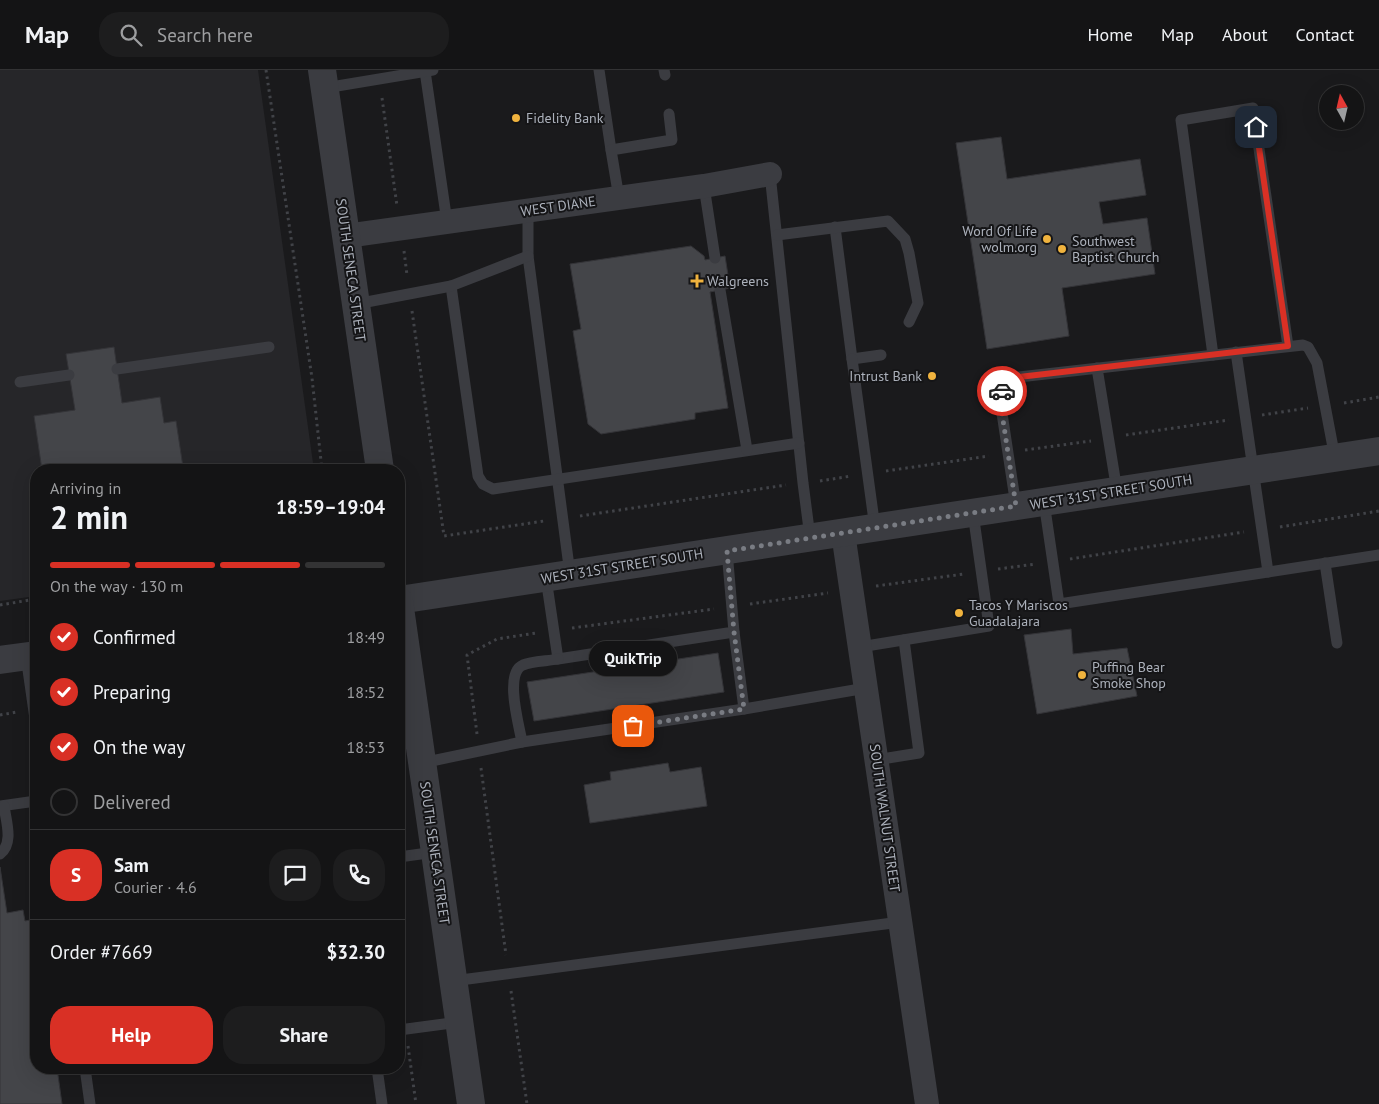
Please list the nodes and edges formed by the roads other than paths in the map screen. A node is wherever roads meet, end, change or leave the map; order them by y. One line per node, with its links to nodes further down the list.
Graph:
1 (599, 70): 5 (lane)
2 (429, 71): 3 (lane); 10 (lane)
3 (323, 79): 13 (street, SOUTH SENECA STREET)
4 (669, 114): 5 (lane)
5 (611, 150): 8 (lane)
6 (770, 174): 7 (street, WEST DIANE); 12 (lane)
7 (704, 186): 8 (street, WEST DIANE); 15 (lane)
8 (620, 198): 9 (street, WEST DIANE)
9 (528, 210): 10 (street, WEST DIANE); 14 (lane)
10 (447, 222): 13 (street, WEST DIANE)
11 (835, 227): 12 (lane); 19 (lane); 25 (lane)
12 (777, 235): 30 (lane)
13 (346, 236): 18 (street, SOUTH SENECA STREET)
14 (528, 256): 16 (lane); 36 (lane)
15 (715, 258)
16 (451, 286): 18 (lane); 36 (lane)
17 (720, 290): 31 (lane)
18 (356, 304): 34 (street, SOUTH SENECA STREET)
19 (909, 322)
20 (1288, 346): 22 (lane); 24 (lane); 33 (lane)
21 (269, 347): 26 (lane)
22 (1236, 352): 24 (lane); 35 (lane)
23 (880, 355): 25 (lane)
24 (1213, 355): 27 (lane)
25 (852, 359): 41 (lane)
26 (117, 368)
27 (1097, 368): 37 (lane); 39 (lane)
28 (69, 375): 29 (lane)
29 (20, 382)
30 (799, 443): 31 (lane); 43 (lane)
31 (746, 450): 36 (lane)
32 (1379, 451): 33 (street, WEST 31ST STREET SOUTH)
33 (1334, 458): 35 (street, WEST 31ST STREET SOUTH)
34 (379, 464)
35 (1253, 471): 37 (street, WEST 31ST STREET SOUTH); 47 (lane)
36 (558, 480): 48 (lane)
37 (1117, 491): 38 (street, WEST 31ST STREET SOUTH)
38 (1044, 502): 39 (street, WEST 31ST STREET SOUTH); 47 (lane)
39 (1016, 506): 40 (street, WEST 31ST STREET SOUTH)
40 (973, 513): 41 (street, WEST 31ST STREET SOUTH); 51 (lane)
41 (875, 528): 42 (street, WEST 31ST STREET SOUTH)
42 (843, 533): 43 (street, WEST 31ST STREET SOUTH); 54 (street, SOUTH WALNUT STREET)
43 (811, 538): 44 (street, WEST 31ST STREET SOUTH)
44 (727, 551): 48 (street, WEST 31ST STREET SOUTH); 50 (lane)
45 (1379, 555): 46 (lane)
46 (1325, 563): 47 (lane); 53 (lane)
47 (1268, 572)
48 (558, 576): 49 (street, WEST 31ST STREET SOUTH); 56 (lane)
49 (405, 600)
50 (734, 632): 56 (lane); 59 (lane)
51 (904, 640): 54 (lane); 61 (lane)
52 (405, 643): 62 (street, SOUTH SENECA STREET)
53 (1337, 643)
54 (860, 647): 57 (street, SOUTH WALNUT STREET)
55 (21, 657): 58 (lane)
56 (558, 659): 60 (lane)
57 (866, 688): 59 (lane); 61 (street, SOUTH WALNUT STREET)
58 (30, 698)
59 (744, 709): 60 (lane)
60 (522, 742): 62 (lane)
61 (876, 760): 68 (street, SOUTH WALNUT STREET)
62 (422, 763): 65 (street, SOUTH SENECA STREET)
63 (30, 803): 64 (lane)
64 (2, 806): 66 (lane)
65 (435, 852): 67 (lane); 69 (street, SOUTH SENECA STREET)
66 (0, 854)
67 (405, 856)
68 (900, 922): 69 (lane); 77 (street, SOUTH WALNUT STREET)
69 (454, 980): 70 (street, SOUTH SENECA STREET)
70 (460, 1022): 71 (lane); 76 (street, SOUTH SENECA STREET)
71 (405, 1029)
72 (86, 1074): 74 (lane)
73 (378, 1074): 75 (lane)
74 (90, 1104)
75 (382, 1104)
76 (472, 1104)
77 (926, 1104)

